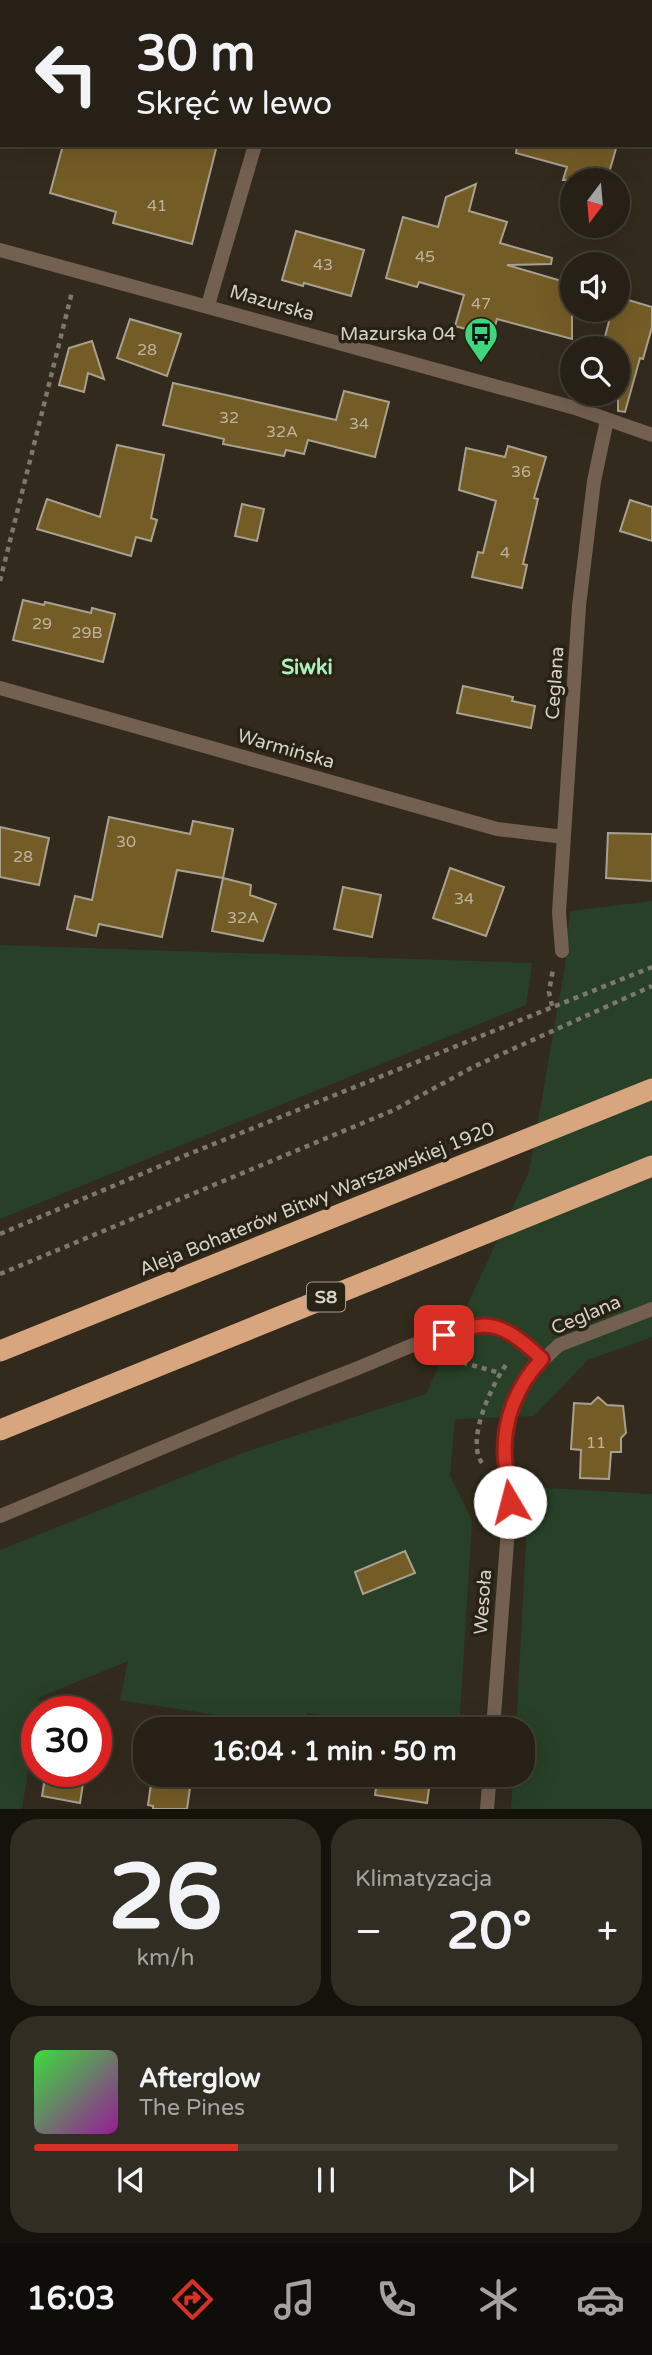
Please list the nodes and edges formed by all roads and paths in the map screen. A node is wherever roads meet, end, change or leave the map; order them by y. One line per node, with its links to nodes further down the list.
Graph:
1 (254, 147): 4 (street)
2 (0, 250): 3 (street, Mazurska)
3 (77, 271): 4 (street, Mazurska); 7 (path)
4 (208, 305): 5 (street, Mazurska)
5 (607, 420): 6 (street, Mazurska); 9 (street, Ceglana)
6 (652, 435)
7 (0, 581)
8 (0, 688): 9 (street, Warmińska)
9 (564, 837): 10 (street, Ceglana)
10 (562, 951): 13 (path)
11 (652, 967): 13 (path)
12 (652, 986): 17 (path)
13 (552, 1006): 16 (path)
14 (652, 1089): 19 (highway, Aleja Bohaterów Bitwy Warszawskiej 1920)
15 (652, 1166): 21 (highway, S8)
16 (0, 1234)
17 (0, 1274)
18 (652, 1309): 20 (street, Ceglana)
19 (0, 1351)
20 (542, 1359): 22 (street, Ceglana); 23 (street)
21 (0, 1430)
22 (507, 1479): 24 (street, Wesoła)
23 (0, 1516)
24 (494, 1717)
25 (489, 1787): 26 (street)
26 (487, 1809)

